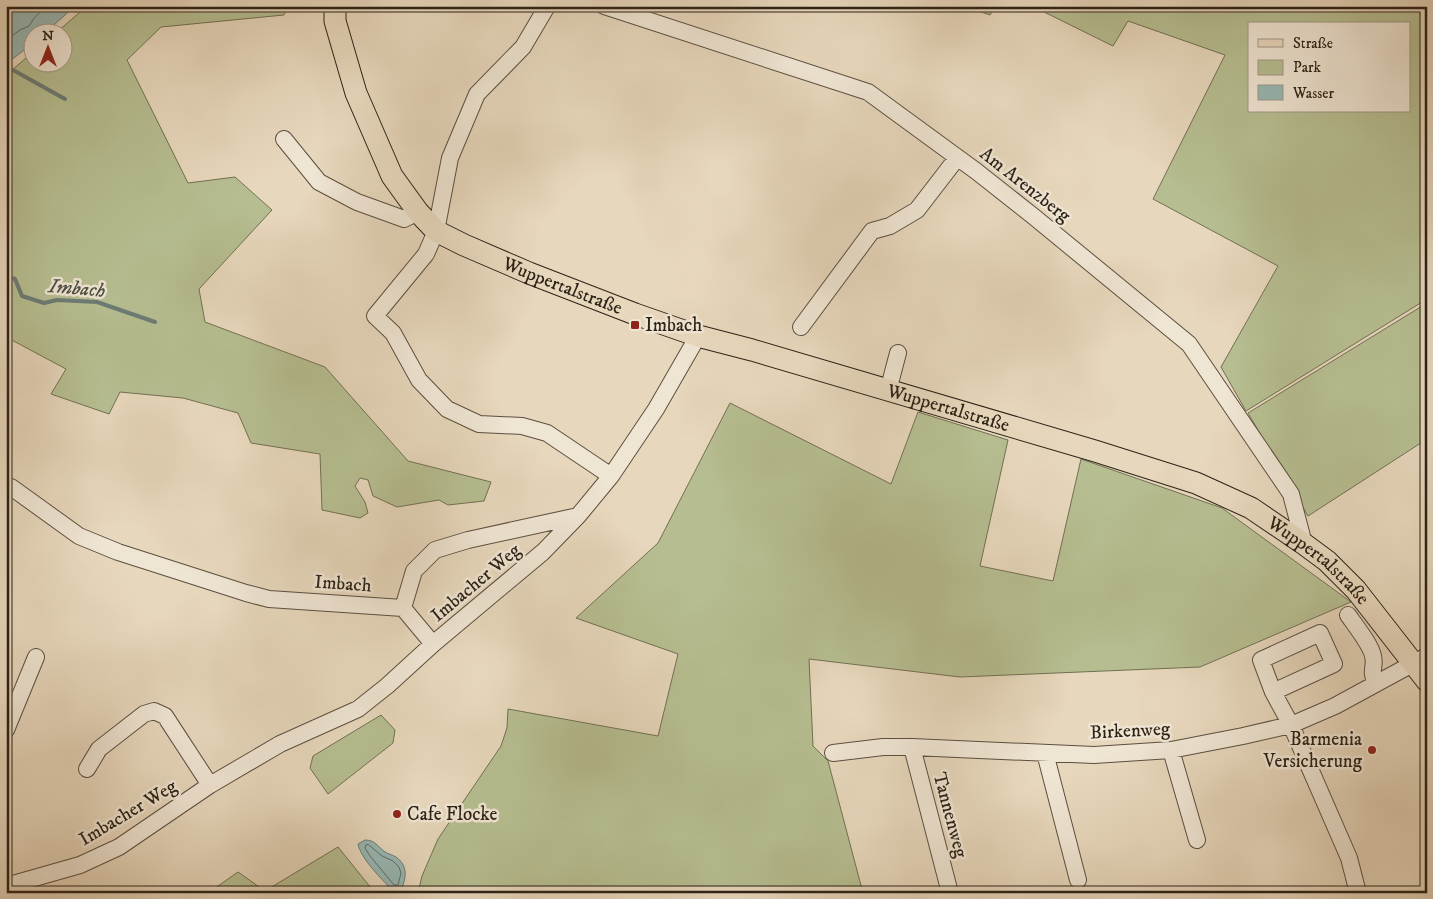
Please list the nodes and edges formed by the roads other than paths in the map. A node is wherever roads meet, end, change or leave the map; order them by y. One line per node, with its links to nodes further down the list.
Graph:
1 (335, 6): 6 (main road, Wuppertalstraße)
2 (604, 6): 5 (street, Am Arenzberg)
3 (547, 7): 7 (street)
4 (284, 139): 6 (street)
5 (957, 158): 8 (street); 15 (street, Am Arenzberg)
6 (418, 212): 7 (main road, Wuppertalstraße)
7 (436, 231): 9 (main road, Wuppertalstraße); 12 (street)
8 (801, 327)
9 (698, 336): 11 (main road, Wuppertalstraße); 12 (street, Imbacher Weg)
10 (898, 353): 11 (street)
11 (888, 391): 15 (main road, Wuppertalstraße)
12 (611, 476): 14 (street, Imbacher Weg)
13 (8, 486): 16 (street, Imbach)
14 (578, 516): 16 (street); 18 (street, Imbacher Weg)
15 (1304, 544): 20 (main road, Wuppertalstraße)
16 (403, 608): 18 (street)
17 (1348, 614): 22 (street)
18 (433, 644): 31 (street, Imbacher Weg)
19 (36, 657): 25 (street)
20 (1420, 659): 21 (main road, Wuppertalstraße); 22 (street, Birkenweg)
21 (1427, 681)
22 (1376, 684): 24 (street, Birkenweg)
23 (1273, 692): 24 (street)
24 (1291, 724): 27 (street, Birkenweg); 36 (street)
25 (6, 730)
26 (912, 747): 28 (street, Birkenweg); 29 (street, Birkenweg); 35 (street, Tannenweg)
27 (1171, 750): 29 (street, Birkenweg); 32 (street)
28 (833, 753)
29 (1045, 753): 33 (street)
30 (87, 769): 31 (street)
31 (210, 786): 34 (street, Imbacher Weg)
32 (1198, 840)
33 (1078, 880)
34 (6, 886)
35 (950, 893)
36 (1358, 893)

